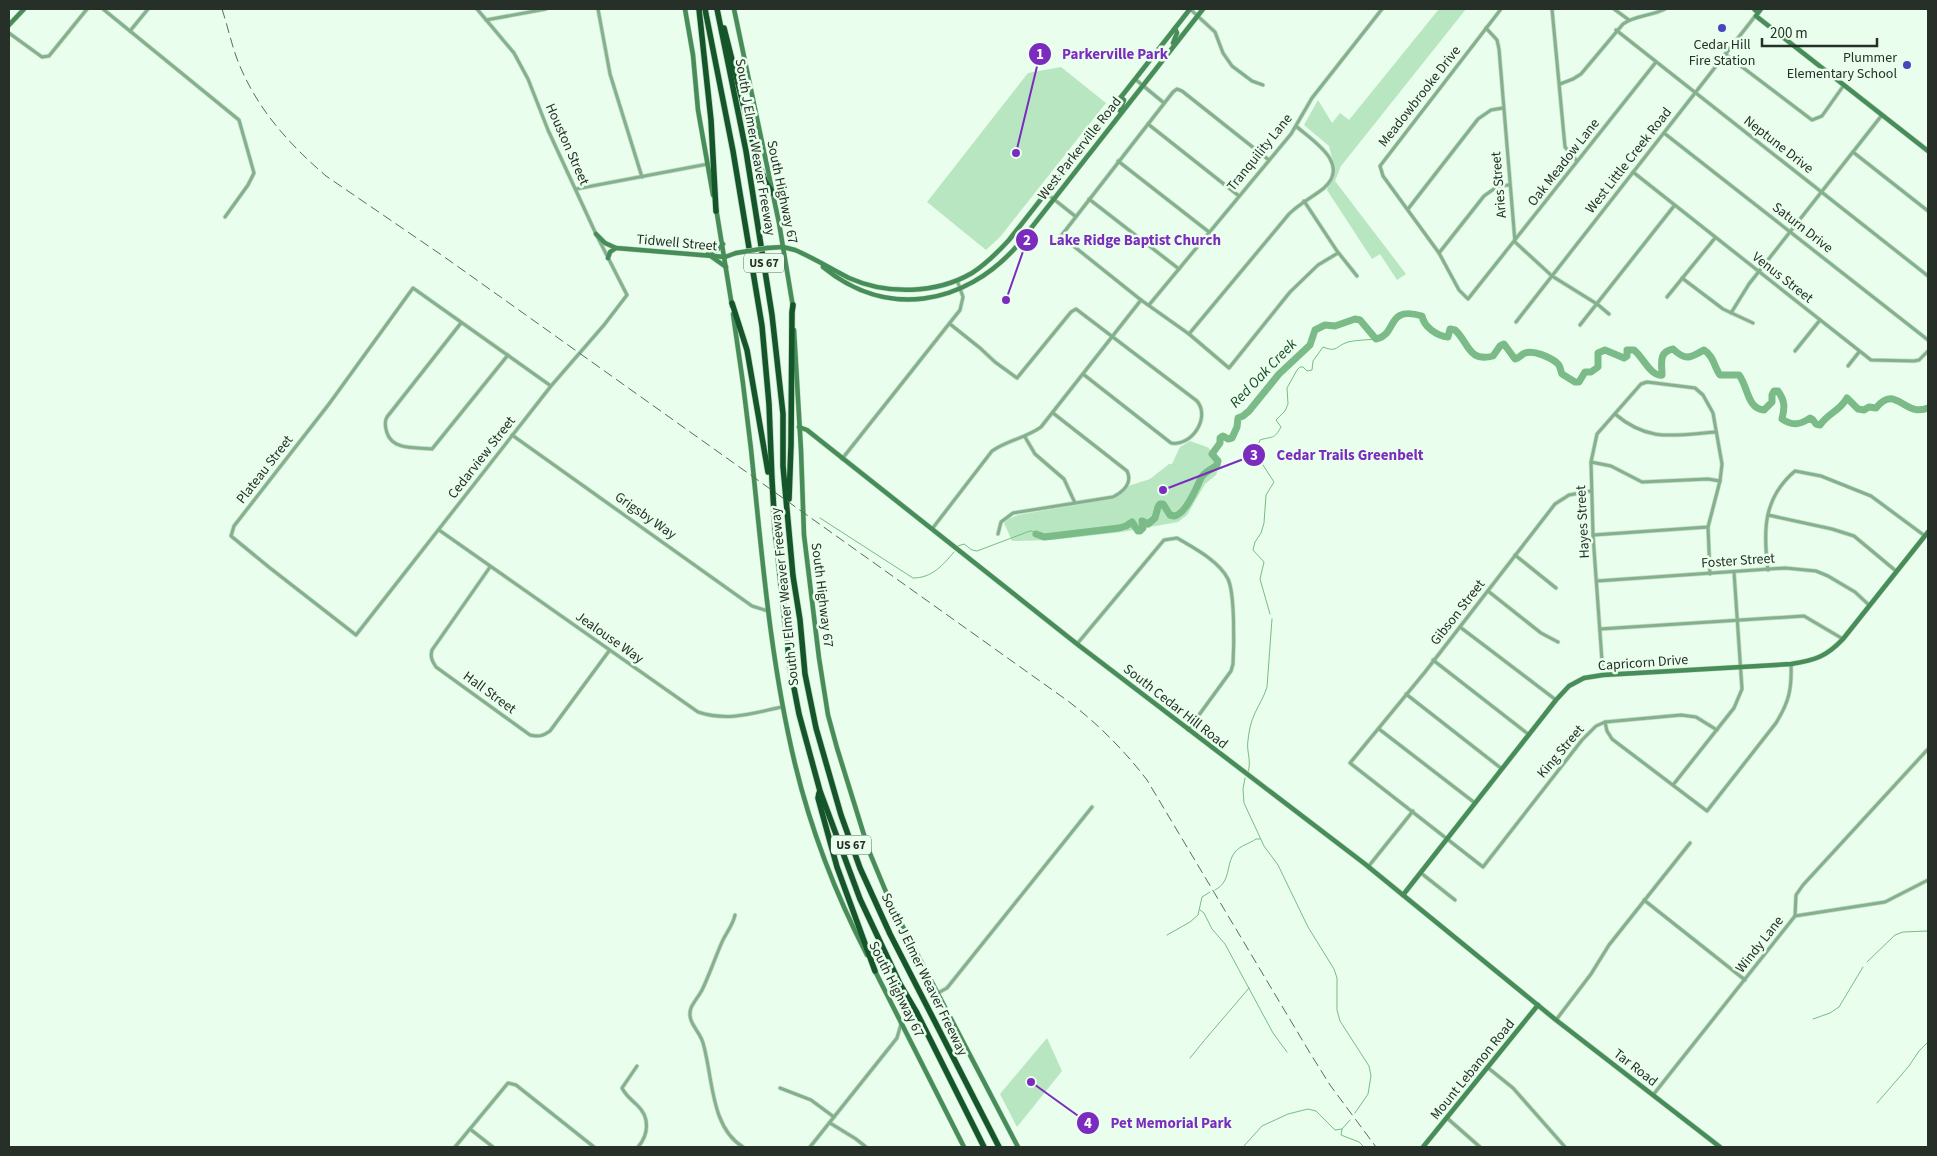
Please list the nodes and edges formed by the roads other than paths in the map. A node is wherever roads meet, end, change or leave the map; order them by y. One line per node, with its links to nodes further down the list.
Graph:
1 (24, 9): 25 (main road)
2 (87, 9): 30 (street)
3 (103, 9): 29 (street)
4 (148, 9): 29 (street)
5 (477, 9): 23 (street, Houston Street)
6 (546, 9): 23 (street)
7 (598, 9): 55 (street)
8 (685, 9): 53 (main road, South Highway 67)
9 (700, 9): 67 (highway)
10 (705, 9): 130 (highway, South J Elmer Weaver Freeway / US 67)
11 (734, 9): 59 (main road, South Highway 67)
12 (1190, 9): 22 (street); 26 (main road, West Parkerville Road)
13 (1203, 9): 22 (main road, West Parkerville Road)
14 (1382, 9): 45 (street, Tranquility Lane)
15 (1501, 9): 27 (street, Meadowbrooke Drive)
16 (1552, 9): 35 (street)
17 (1614, 9): 24 (street)
18 (1665, 9): 24 (street)
19 (1754, 9): 21 (main road)
20 (717, 11): 59 (highway); 135 (highway, South J Elmer Weaver Freeway / US 67)
21 (1759, 12): 31 (street, West Little Creek Road); 38 (main road)
22 (1198, 15): 33 (main road, West Parkerville Road); 37 (street)
23 (486, 20): 57 (street, Houston Street)
24 (1629, 20): 28 (street)
25 (9, 25)
26 (1175, 28): 33 (main road); 34 (main road, West Parkerville Road)
27 (1486, 28): 42 (street, Aries Street); 66 (street, Meadowbrooke Drive)
28 (1616, 30): 32 (street, Neptune Drive); 35 (street)
29 (130, 31): 70 (street)
30 (9, 33)
31 (1725, 54): 38 (street); 39 (street, West Little Creek Road)
32 (1656, 62): 39 (street, Neptune Drive); 51 (street, Oak Meadow Lane)
33 (1160, 63): 36 (main road, West Parkerville Road)
34 (1135, 79): 36 (street); 40 (main road, West Parkerville Road)
35 (1560, 84): 51 (street)
36 (1143, 85): 41 (street); 46 (main road, West Parkerville Road)
37 (1263, 85)
38 (1844, 85): 43 (main road)
39 (1695, 93): 47 (street, West Little Creek Road); 58 (street, Neptune Drive)
40 (1121, 96): 46 (main road); 60 (main road, West Parkerville Road)
41 (1164, 103): 44 (street); 50 (street)
42 (1503, 108): 56 (street, Aries Street); 66 (street)
43 (1882, 115): 48 (main road); 49 (street)
44 (1148, 124): 52 (street); 61 (street)
45 (1297, 127): 50 (street, Tranquility Lane); 64 (street)
46 (1109, 129): 62 (main road, West Parkerville Road)
47 (1664, 133): 54 (street, West Little Creek Road); 72 (street, Saturn Drive)
48 (1928, 151)
49 (1853, 152): 58 (street); 68 (street)
50 (1269, 160): 61 (street, Tranquility Lane)
51 (1577, 161): 76 (street, Oak Meadow Lane)
52 (1118, 162): 63 (street); 71 (street)
53 (708, 164): 55 (street); 67 (main road, South Highway 67)
54 (1633, 172): 65 (street, Venus Street); 91 (street, West Little Creek Road)
55 (642, 176): 57 (street)
56 (1509, 185): 76 (street, Aries Street); 82 (street)
57 (576, 189): 73 (street, Houston Street)
58 (1822, 192): 72 (street); 92 (street, Neptune Drive)
59 (772, 193): 79 (main road, South Highway 67)
60 (1046, 193): 62 (street); 75 (main road, West Parkerville Road)
61 (1239, 196): 71 (street, Tranquility Lane)
62 (1053, 199): 69 (street); 78 (main road, West Parkerville Road)
63 (1089, 199): 69 (street); 88 (street)
64 (1304, 201): 81 (street); 112 (street)
65 (1674, 206): 74 (street, Venus Street); 101 (street)
66 (1408, 210): 82 (street, Meadowbrooke Drive)
67 (716, 211): 77 (main road, South Highway 67)
68 (1928, 212)
69 (1075, 216): 99 (street)
70 (225, 217)
71 (1209, 232): 88 (street, Tranquility Lane)
72 (1790, 232): 89 (street); 114 (street, Saturn Drive)
73 (596, 234): 80 (main road, Tidwell Street); 85 (street, Houston Street)
74 (1715, 238): 89 (street, Venus Street); 93 (street)
75 (1009, 240): 78 (main road); 94 (main road, West Parkerville Road)
76 (1515, 242): 91 (street); 98 (street, Oak Meadow Lane)
77 (723, 244): 83 (main road); 84 (main road, South Highway 67)
78 (1017, 246): 95 (main road, West Parkerville Road)
79 (783, 247): 84 (main road, Tidwell Street, bridge); 86 (main road, Tidwell Street); 102 (main road, South Highway 67)
80 (616, 248): 83 (main road, Tidwell Street); 85 (main road)
81 (1338, 253): 90 (street); 112 (street)
82 (1439, 253): 98 (street, Meadowbrooke Drive)
83 (701, 255): 84 (main road, Tidwell Street); 87 (main road)
84 (725, 256): 87 (main road, South Highway 67)
85 (608, 258): 96 (street, Houston Street)
86 (816, 261): 94 (main road, Tidwell Street); 95 (main road, Tidwell Street)
87 (726, 268): 100 (main road, South Highway 67)
88 (1179, 269): 103 (street, Tranquility Lane)
89 (1759, 272): 104 (street); 106 (street, Venus Street)
90 (1357, 276)
91 (1552, 276): 101 (street); 107 (street, West Little Creek Road)
92 (1928, 276)
93 (1682, 278): 97 (street); 104 (street)
94 (957, 280): 95 (street)
95 (961, 289): 110 (street)
96 (627, 295): 121 (street, Cedarview Street)
97 (1668, 297)
98 (1468, 299)
99 (1141, 300): 103 (street); 113 (street)
100 (732, 303): 130 (highway); 152 (main road, South Highway 67)
101 (1597, 304): 105 (street); 111 (street)
102 (793, 305): 124 (main road, South Highway 67); 135 (highway)
103 (1148, 306): 112 (street)
104 (1731, 312): 109 (street)
105 (1610, 314)
106 (1820, 320): 115 (street); 117 (street, Venus Street)
107 (1516, 322)
108 (461, 323): 118 (street); 118 (street); 156 (street, Plateau Street)
109 (1753, 323)
110 (950, 324): 113 (street); 128 (street)
111 (1580, 325)
112 (1189, 334)
113 (1113, 336): 120 (street); 120 (street)
114 (1928, 340)
115 (1795, 351)
116 (1928, 351): 117 (street, Venus Street)
117 (1859, 352): 119 (street)
118 (508, 356): 121 (street)
119 (1848, 366)
120 (1083, 374): 122 (street)
121 (551, 386): 126 (street, Cedarview Street)
122 (1053, 413): 127 (street); 133 (street)
123 (1615, 414): 125 (street); 125 (street, Hayes Street); 129 (street, Hayes Street)
124 (799, 427): 128 (main road, South Cedar Hill Road); 192 (main road, South Highway 67)
125 (1716, 432): 131 (street)
126 (512, 435): 137 (street, Cedarview Street); 152 (street, Grigsby Way)
127 (1025, 437): 133 (street); 138 (street)
128 (842, 459): 138 (main road, South Cedar Hill Road)
129 (1590, 462): 131 (street); 132 (street, Hayes Street)
130 (772, 480): 176 (highway, South J Elmer Weaver Freeway / US 67)
131 (1720, 481): 136 (street)
132 (1591, 491): 141 (street, Hayes Street); 142 (street, Gibson Street)
133 (1075, 503): 139 (street)
134 (1768, 515): 140 (street); 144 (street); 145 (street)
135 (787, 516): 215 (highway, South J Elmer Weaver Freeway / US 67)
136 (1708, 526): 141 (street); 147 (street)
137 (439, 530): 143 (street, Jealouse Way); 156 (street, Cedarview Street)
138 (931, 530): 159 (main road, South Cedar Hill Road)
139 (998, 534)
140 (1927, 534): 145 (main road, Capricorn Drive)
141 (1593, 535): 148 (street, Hayes Street)
142 (1515, 555): 149 (street); 150 (street, Gibson Street)
143 (490, 567): 160 (street, Jealouse Way); 160 (street, Hall Street)
144 (1768, 570): 146 (street, Foster Street); 151 (street, Foster Street)
145 (1896, 571): 151 (main road, Capricorn Drive)
146 (1734, 572): 147 (street, Foster Street); 153 (street)
147 (1710, 574): 148 (street, Foster Street)
148 (1597, 581): 155 (street, Hayes Street)
149 (1556, 588)
150 (1488, 591): 154 (street, Gibson Street); 158 (street)
151 (1870, 605): 157 (main road, Capricorn Drive)
152 (768, 611): 167 (main road, South Highway 67)
153 (1738, 620): 155 (street); 157 (street); 163 (street)
154 (1460, 627): 161 (street, Gibson Street); 166 (street)
155 (1600, 629): 164 (street, Hayes Street)
156 (356, 635)
157 (1843, 639): 162 (main road, Capricorn Drive)
158 (1558, 642)
159 (1077, 644): 170 (main road, South Cedar Hill Road); 170 (street)
160 (610, 650): 167 (street, Jealouse Way)
161 (1433, 660): 165 (street, Gibson Street); 172 (street)
162 (1791, 664): 163 (main road, Capricorn Drive); 175 (street)
163 (1741, 667): 164 (main road, Capricorn Drive); 171 (street)
164 (1603, 675): 166 (main road, Capricorn Drive)
165 (1406, 694): 169 (street, Gibson Street); 174 (street)
166 (1556, 700): 172 (main road, Capricorn Drive)
167 (782, 707): 190 (main road, South Highway 67)
168 (1605, 722): 171 (street); 175 (street); 180 (street, King Street)
169 (1379, 729): 177 (street); 179 (street, Gibson Street)
170 (1188, 730): 182 (main road, South Cedar Hill Road)
171 (1717, 730): 175 (street)
172 (1528, 734): 174 (main road, Capricorn Drive)
173 (1928, 749): 189 (street)
174 (1502, 769): 177 (main road, Capricorn Drive)
175 (1673, 785)
176 (820, 791): 190 (highway); 214 (highway, South J Elmer Weaver Freeway / US 67)
177 (1475, 803): 180 (main road, Capricorn Drive)
178 (1092, 807): 192 (street)
179 (1413, 811): 180 (street); 182 (street)
180 (1448, 838): 183 (main road, Capricorn Drive)
181 (1690, 843): 187 (street)
182 (1368, 868): 185 (main road, South Cedar Hill Road)
183 (1420, 872): 185 (main road, Capricorn Drive); 186 (street)
184 (1928, 880): 189 (street, Windy Lane)
185 (1403, 895): 193 (main road, South Cedar Hill Road)
186 (1455, 900)
187 (1644, 900): 191 (street); 194 (street)
188 (735, 915): 210 (street)
189 (1795, 916): 191 (street, Windy Lane)
190 (875, 970): 195 (main road, South Highway 67)
191 (1745, 980): 201 (street, Windy Lane)
192 (938, 993): 216 (main road, South Highway 67)
193 (1538, 1005): 194 (main road, Tar Road); 199 (main road, Mount Lebanon Road)
194 (1556, 1020): 201 (main road, Tar Road)
195 (902, 1022): 196 (main road, South Highway 67); 197 (street)
196 (908, 1036): 197 (street); 213 (main road, South Highway 67)
197 (896, 1038): 202 (street)
198 (637, 1066): 209 (street)
199 (1487, 1067): 203 (main road, Mount Lebanon Road); 219 (street)
200 (780, 1088): 202 (street)
201 (1653, 1095): 220 (main road, Tar Road)
202 (834, 1117): 204 (street)
203 (1447, 1118): 217 (main road, Mount Lebanon Road); 218 (street)
204 (830, 1122): 211 (street); 212 (street)
205 (470, 1128): 206 (street); 207 (street); 208 (street)
206 (455, 1147)
207 (493, 1147)
208 (594, 1147)
209 (638, 1147)
210 (743, 1147)
211 (810, 1147)
212 (866, 1147)
213 (964, 1147)
214 (984, 1147)
215 (998, 1147)
216 (1018, 1147)
217 (1423, 1147)
218 (1480, 1147)
219 (1565, 1147)
220 (1720, 1147)

